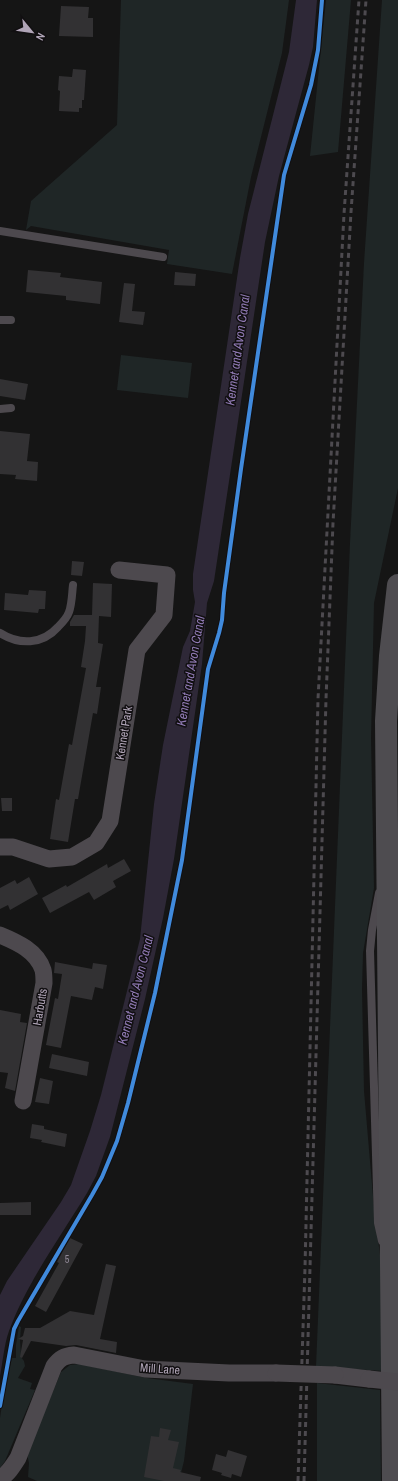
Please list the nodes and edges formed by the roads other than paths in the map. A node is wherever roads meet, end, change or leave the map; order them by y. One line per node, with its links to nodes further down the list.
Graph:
1 (0, 231): 2 (lane)
2 (163, 257)
3 (0, 320): 4 (lane)
4 (11, 320)
5 (11, 408): 6 (lane)
6 (0, 409)
7 (119, 570): 11 (street, Kennet Park)
8 (73, 585): 10 (lane)
9 (398, 585): 16 (highway)
10 (0, 633)
11 (0, 847)
12 (0, 935): 13 (street, Harbutts)
13 (23, 1100)
14 (398, 1382): 15 (street, Mill Lane, bridge)
15 (4, 1479)
16 (393, 1481)

